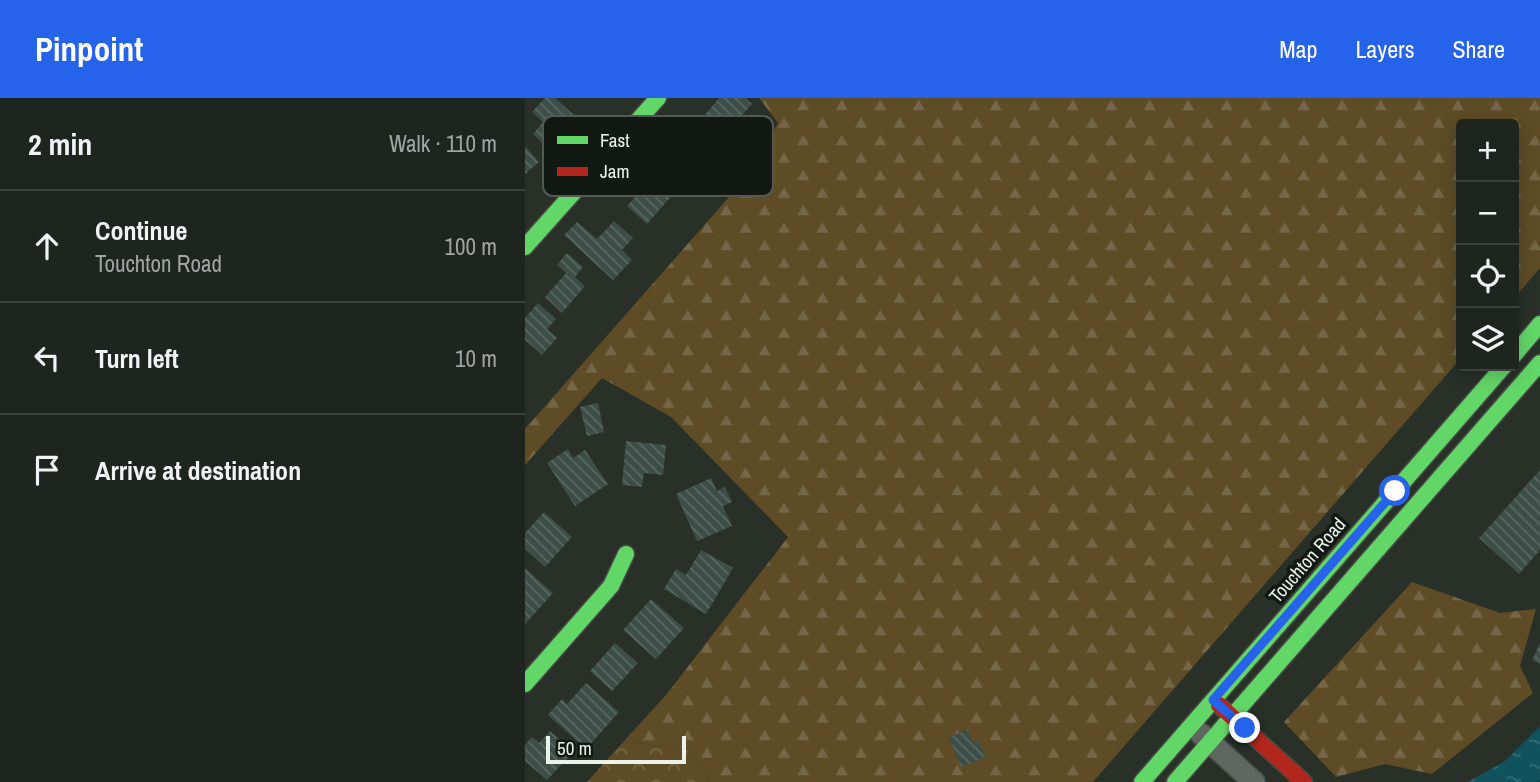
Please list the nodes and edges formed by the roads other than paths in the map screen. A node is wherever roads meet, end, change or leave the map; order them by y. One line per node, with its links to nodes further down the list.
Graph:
1 (658, 98): 2 (street)
2 (642, 116)
3 (571, 196): 4 (street)
4 (525, 247)
5 (1540, 324): 6 (street)
6 (1519, 349)
7 (1540, 363): 12 (street)
8 (1500, 371): 11 (street, Touchton Road)
9 (626, 554): 10 (street)
10 (525, 684)
11 (1213, 700): 12 (street); 13 (street, Touchton Road)
12 (1232, 717): 14 (street); 18 (street)
13 (1191, 726): 14 (street); 15 (street, Touchton Road)
14 (1210, 742): 16 (street); 17 (street)
15 (1142, 782)
16 (1175, 782)
17 (1254, 782)
18 (1304, 782)

